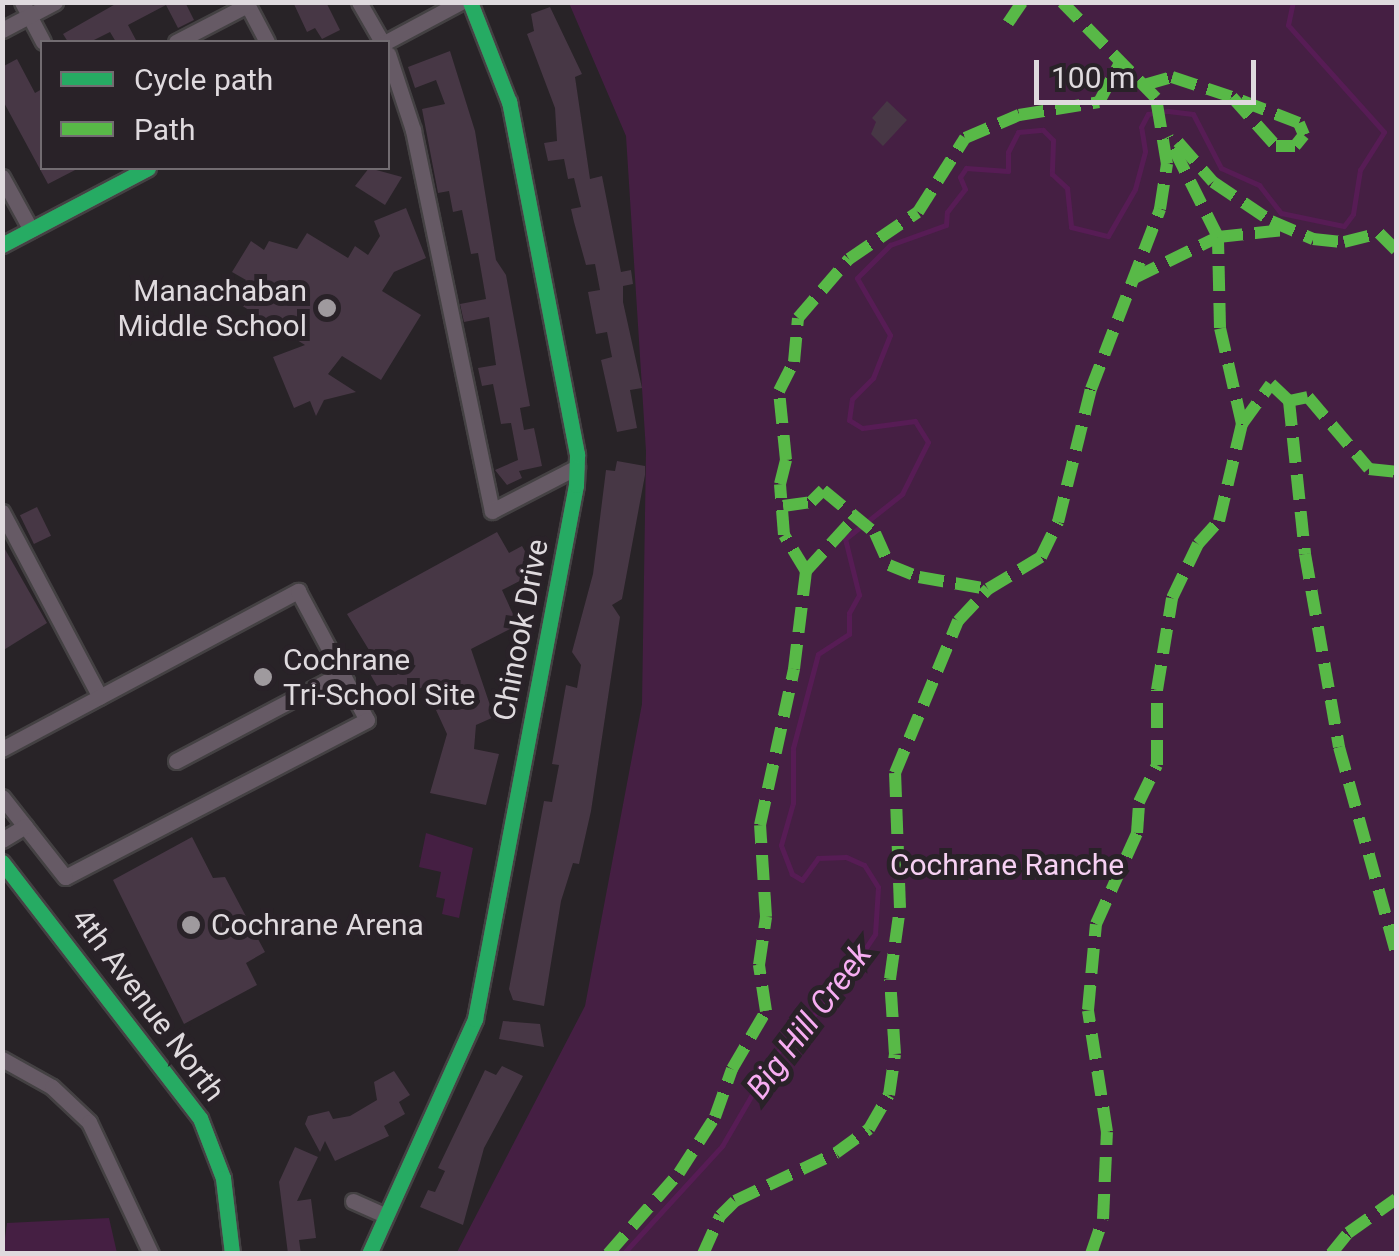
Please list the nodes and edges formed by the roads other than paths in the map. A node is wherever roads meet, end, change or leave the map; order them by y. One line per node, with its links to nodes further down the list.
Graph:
1 (55, 2): 6 (street)
2 (360, 2): 11 (street)
3 (461, 2): 12 (street)
4 (470, 2): 20 (street, Chinook Drive)
5 (246, 4): 9 (street); 10 (street)
6 (26, 9): 7 (street); 8 (street)
7 (2, 30)
8 (42, 40)
9 (180, 40)
10 (266, 40)
11 (383, 40)
12 (388, 40)
13 (390, 60): 20 (street)
14 (109, 170): 17 (street)
15 (144, 170): 17 (street)
16 (2, 178): 18 (street)
17 (116, 184): 18 (street)
18 (31, 230): 19 (street)
19 (2, 244)
20 (577, 467): 32 (street, Chinook Drive)
21 (2, 512): 23 (street)
22 (342, 674): 23 (street); 25 (street); 27 (street)
23 (100, 698): 24 (street)
24 (2, 749)
25 (176, 760)
26 (2, 797): 27 (street)
27 (24, 826): 28 (street)
28 (2, 840)
29 (2, 862): 34 (street, 4th Avenue North)
30 (2, 1058): 33 (street)
31 (353, 1201): 32 (street)
32 (385, 1215): 35 (street, Chinook Drive)
33 (151, 1254)
34 (232, 1254)
35 (368, 1254)

